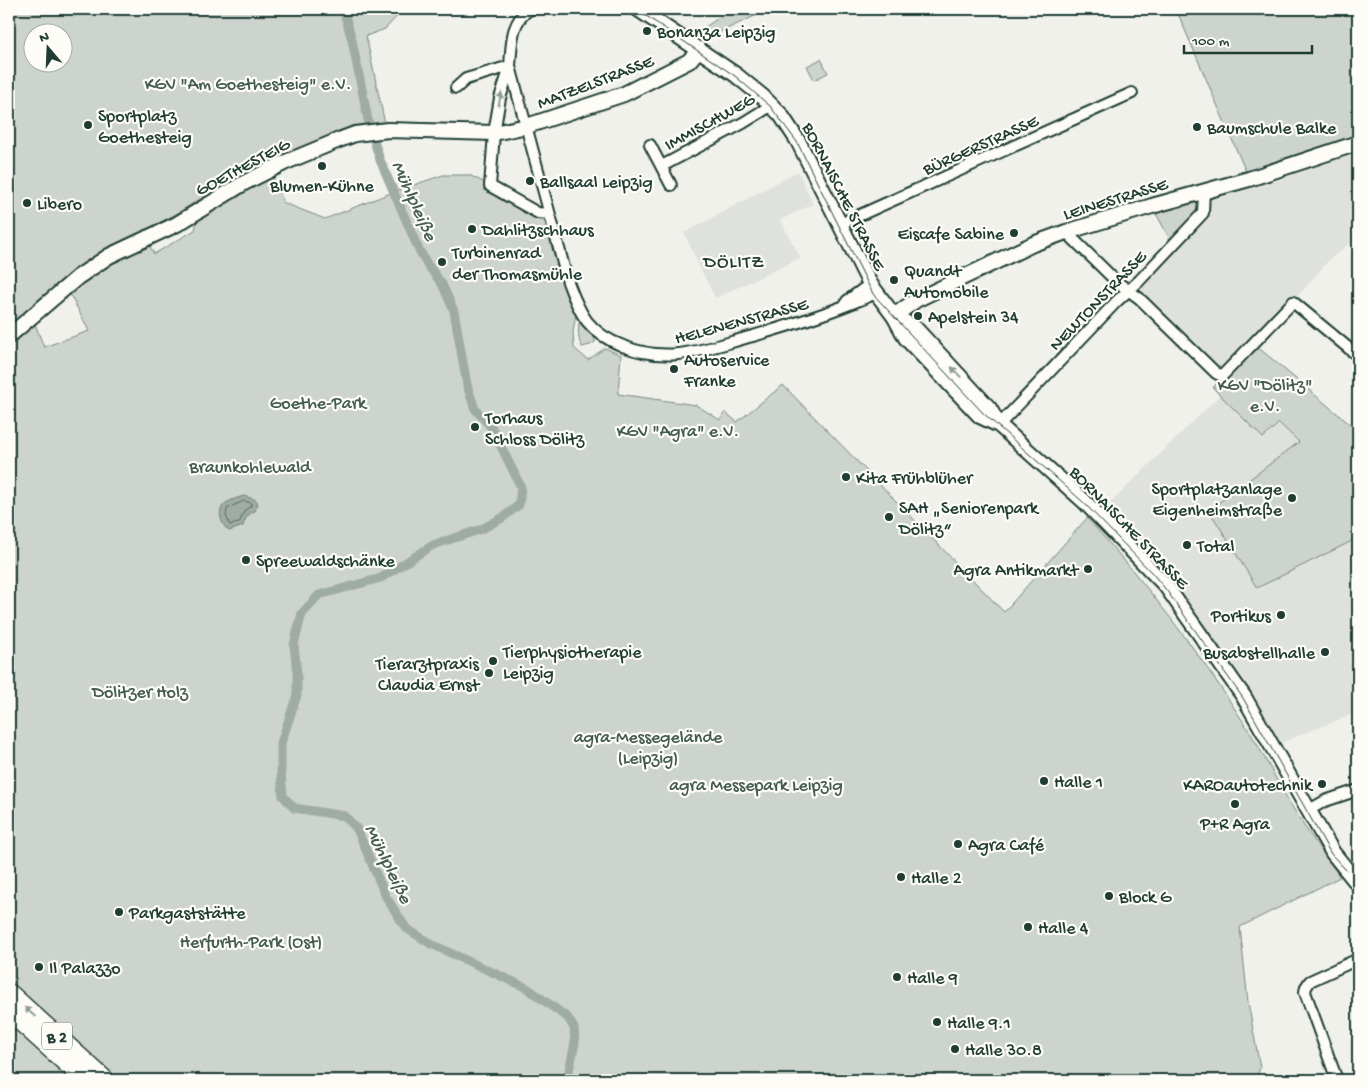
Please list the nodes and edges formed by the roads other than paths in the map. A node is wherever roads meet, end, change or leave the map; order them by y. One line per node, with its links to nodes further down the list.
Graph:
1 (530, 9): 4 (street)
2 (638, 9): 3 (main road, BORNAISCHE STRASSE)
3 (699, 49): 7 (main road, BORNAISCHE STRASSE); 8 (main road, MATZELSTRASSE)
4 (510, 66): 5 (street); 8 (street); 9 (street, one-way to 4)
5 (456, 88)
6 (1132, 93): 16 (street, BÜRGERSTRASSE)
7 (772, 105): 12 (street, IMMISCHWEG); 16 (main road, BORNAISCHE STRASSE)
8 (528, 126): 9 (main road, GOETHESTEIG); 15 (street)
9 (494, 133): 15 (street); 21 (main road, GOETHESTEIG)
10 (1358, 143): 14 (main road, LEINESTRASSE)
11 (650, 145): 12 (street, IMMISCHWEG)
12 (662, 166): 13 (street, IMMISCHWEG)
13 (671, 185)
14 (1204, 191): 17 (main road, LEINESTRASSE); 19 (street, NEWTONSTRASSE)
15 (549, 214): 18 (street, HELENENSTRASSE)
16 (840, 224): 18 (main road, BORNAISCHE STRASSE)
17 (1066, 232): 19 (street); 20 (main road, LEINESTRASSE)
18 (873, 289): 20 (main road, BORNAISCHE STRASSE)
19 (1128, 291): 22 (street); 23 (street, NEWTONSTRASSE)
20 (894, 316): 23 (main road, BORNAISCHE STRASSE)
21 (9, 336)
22 (1358, 356)
23 (999, 425): 25 (main road, BORNAISCHE STRASSE)
24 (1358, 790): 25 (street)
25 (1309, 810): 26 (main road, BORNAISCHE STRASSE)
26 (1358, 884)
27 (1358, 960): 32 (street)
28 (9, 993): 31 (highway, B 2, one-way to 28)
29 (9, 1011): 30 (highway, B 2)
30 (85, 1080)
31 (105, 1080)
32 (1337, 1080)

